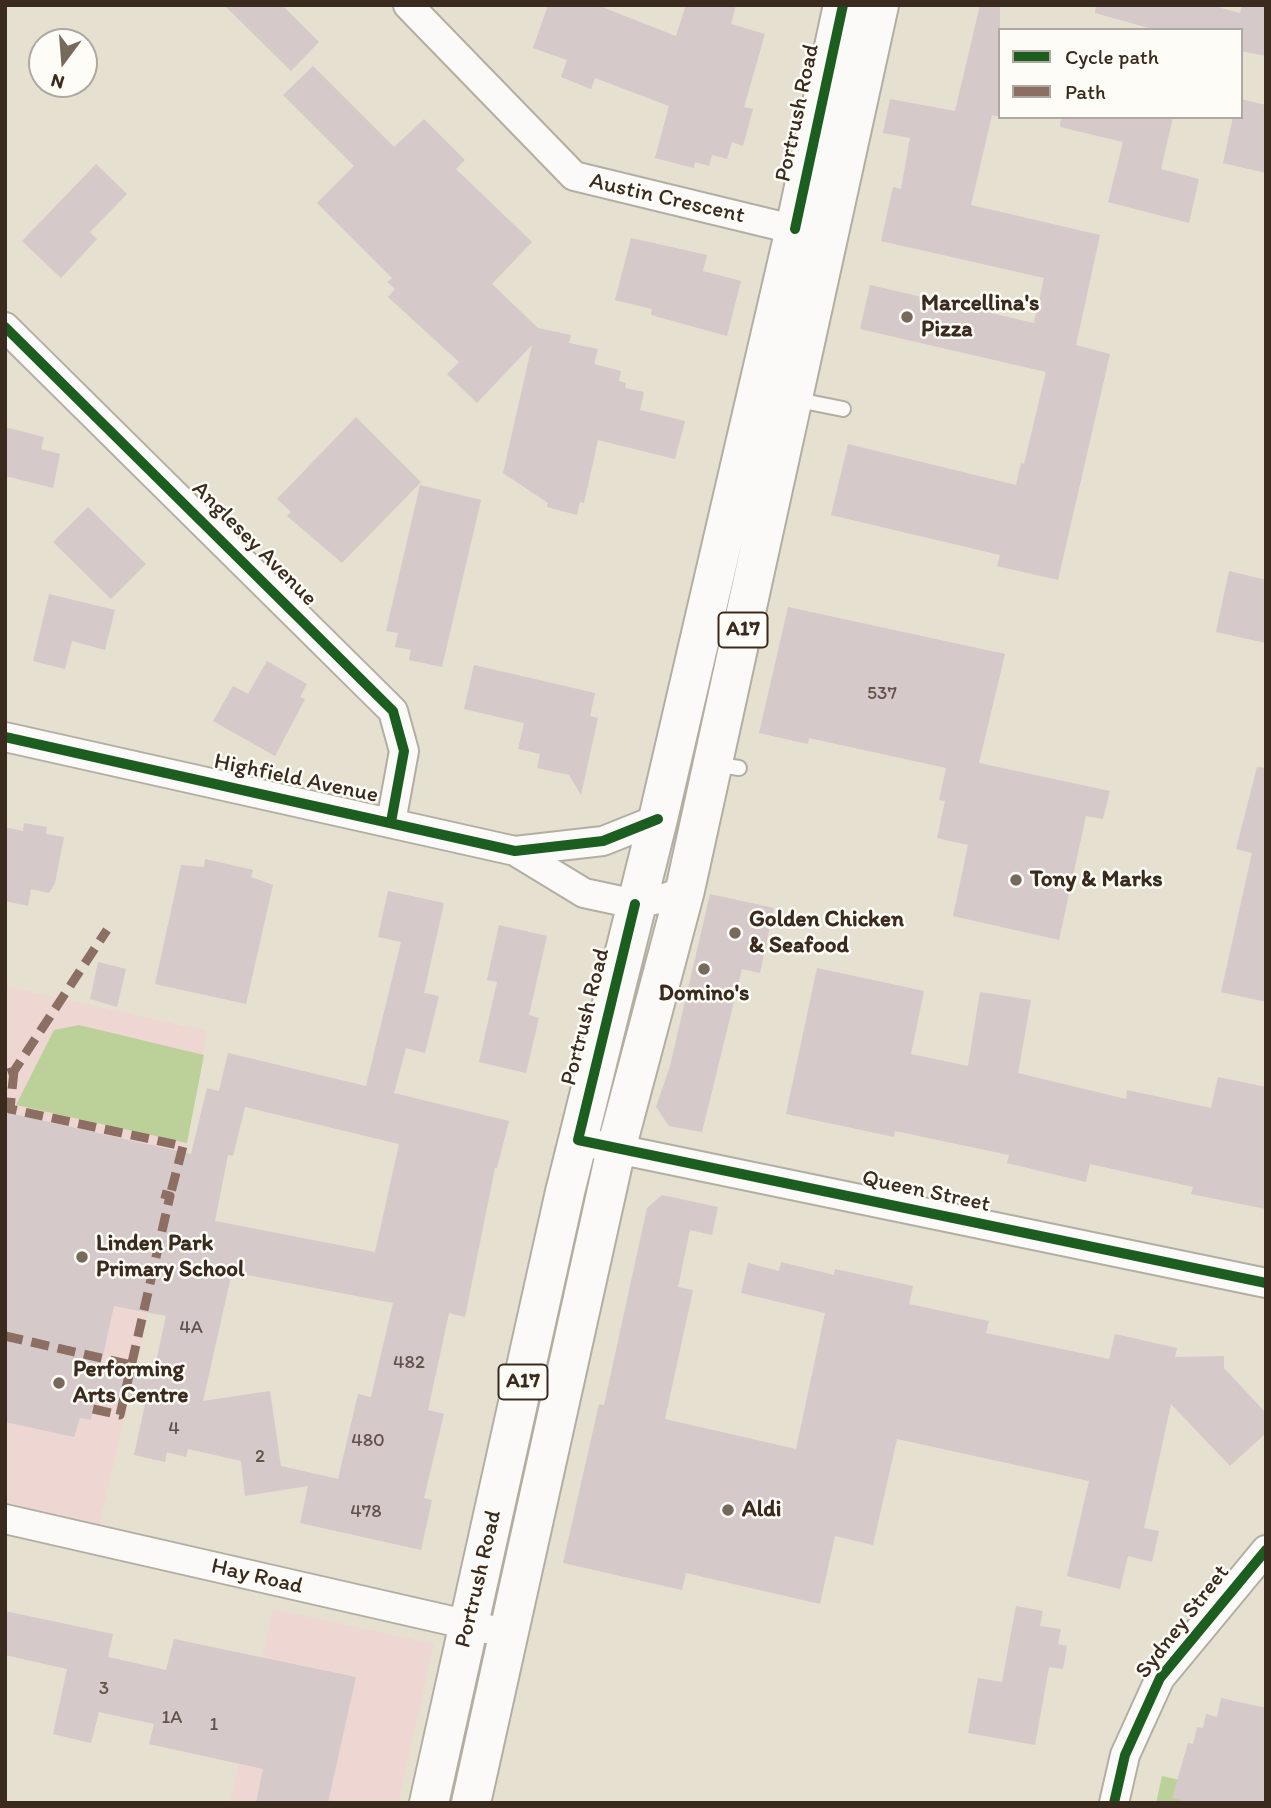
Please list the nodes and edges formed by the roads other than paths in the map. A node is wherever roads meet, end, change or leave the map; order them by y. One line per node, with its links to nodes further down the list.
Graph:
1 (408, 5): 4 (street, Austin Crescent)
2 (843, 5): 5 (highway, Portrush Road / A17)
3 (879, 5): 5 (highway, Portrush Road / A17)
4 (433, 16): 5 (street, Austin Crescent)
5 (812, 233): 7 (highway, Portrush Road / A17); 9 (highway, Portrush Road / A17)
6 (5, 327): 12 (street, Anglesey Avenue)
7 (778, 408): 8 (lane); 9 (lane); 14 (highway, Portrush Road / A17)
8 (843, 410)
9 (718, 555): 11 (highway, Portrush Road / A17)
10 (5, 737): 12 (street, Highfield Avenue)
11 (657, 819): 13 (street, Highfield Avenue); 15 (highway, Portrush Road / A17)
12 (391, 821): 13 (street, Highfield Avenue)
13 (515, 851): 15 (street, Highfield Avenue)
14 (685, 890): 15 (street, Highfield Avenue); 17 (highway, Portrush Road / A17)
15 (635, 904): 16 (highway, Portrush Road / A17)
16 (578, 1140): 17 (street, Queen Street); 21 (highway, Portrush Road / A17)
17 (616, 1149): 18 (street, Queen Street); 22 (highway, Portrush Road / A17)
18 (1266, 1283)
19 (5, 1520): 21 (street, Hay Road)
20 (1266, 1550): 25 (street, Sydney Street)
21 (467, 1624): 22 (street, Hay Road); 23 (highway, Portrush Road / A17)
22 (509, 1633): 24 (highway, Portrush Road / A17)
23 (429, 1803)
24 (471, 1803)
25 (1114, 1803)

